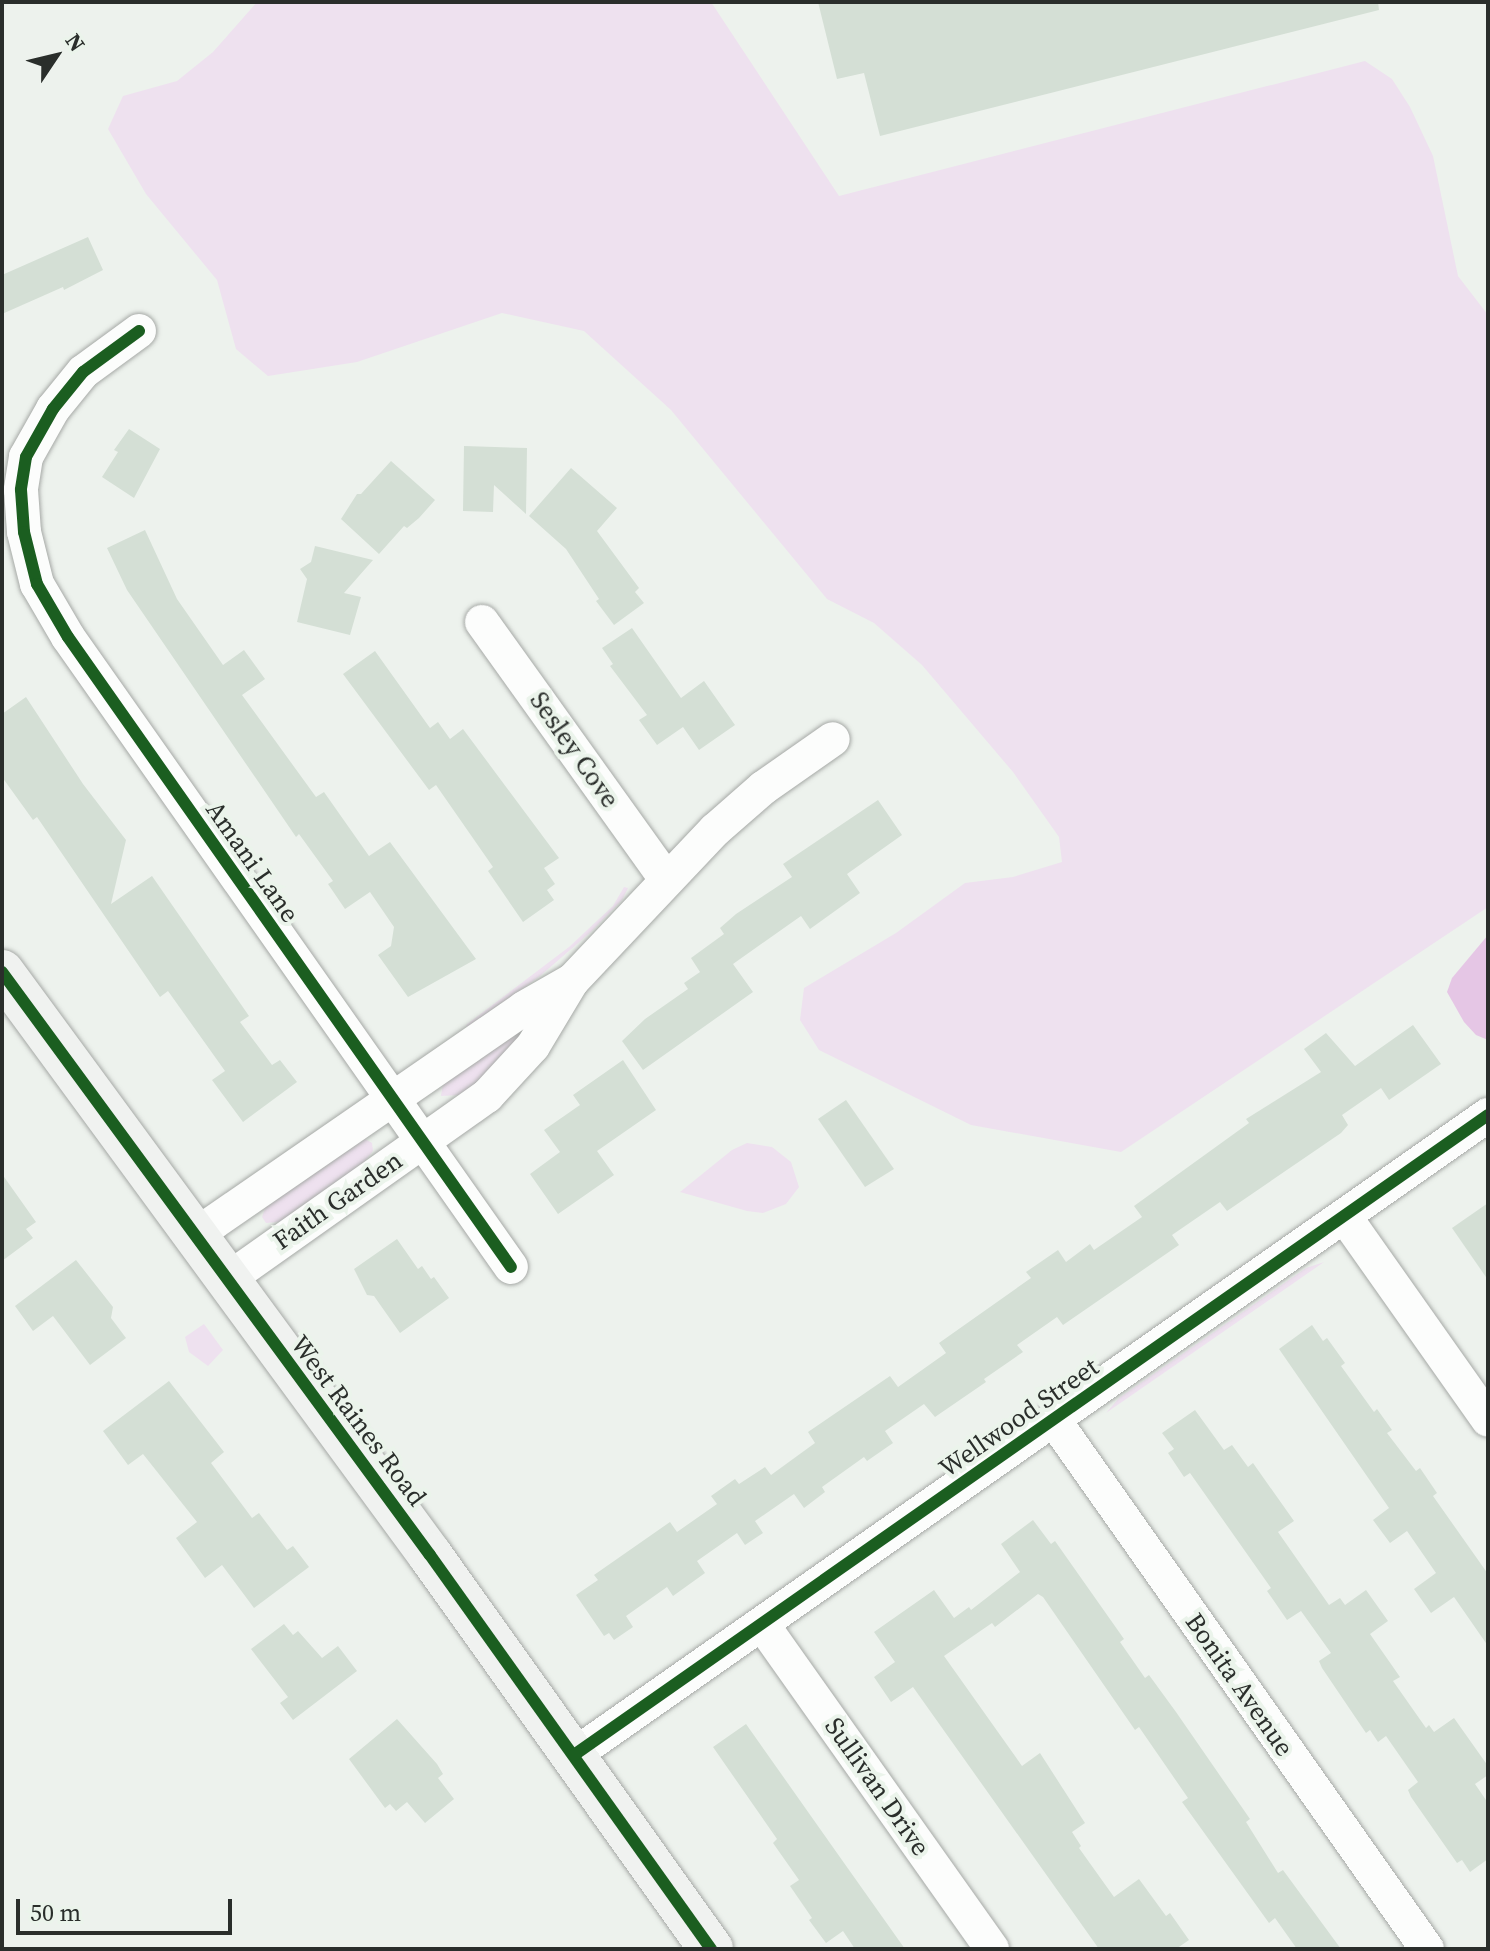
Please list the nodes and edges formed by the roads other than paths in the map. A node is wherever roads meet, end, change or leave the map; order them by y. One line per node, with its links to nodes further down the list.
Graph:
1 (139, 331): 2 (street)
2 (14, 454): 8 (street, Amani Lane)
3 (482, 622): 5 (street, Sesley Cove)
4 (833, 739): 5 (street, Faith Garden)
5 (666, 879): 7 (street, Faith Garden)
6 (2, 972): 12 (main road, West Raines Road)
7 (573, 980): 8 (street, Faith Garden); 10 (street, Faith Garden)
8 (392, 1099): 10 (street, Amani Lane); 12 (street, Faith Garden)
9 (1488, 1115): 11 (street, Wellwood Street)
10 (422, 1141): 13 (street, Amani Lane); 14 (street, Faith Garden)
11 (1345, 1217): 15 (street, Wellwood Street); 16 (street)
12 (194, 1236): 14 (main road, West Raines Road)
13 (511, 1267)
14 (227, 1280): 18 (main road, West Raines Road)
15 (1054, 1420): 17 (street, Wellwood Street); 21 (street, Bonita Avenue)
16 (1488, 1420)
17 (762, 1624): 18 (street, Wellwood Street); 20 (street, Sullivan Drive)
18 (574, 1755): 19 (main road, West Raines Road)
19 (711, 1949)
20 (992, 1949)
21 (1427, 1949)

